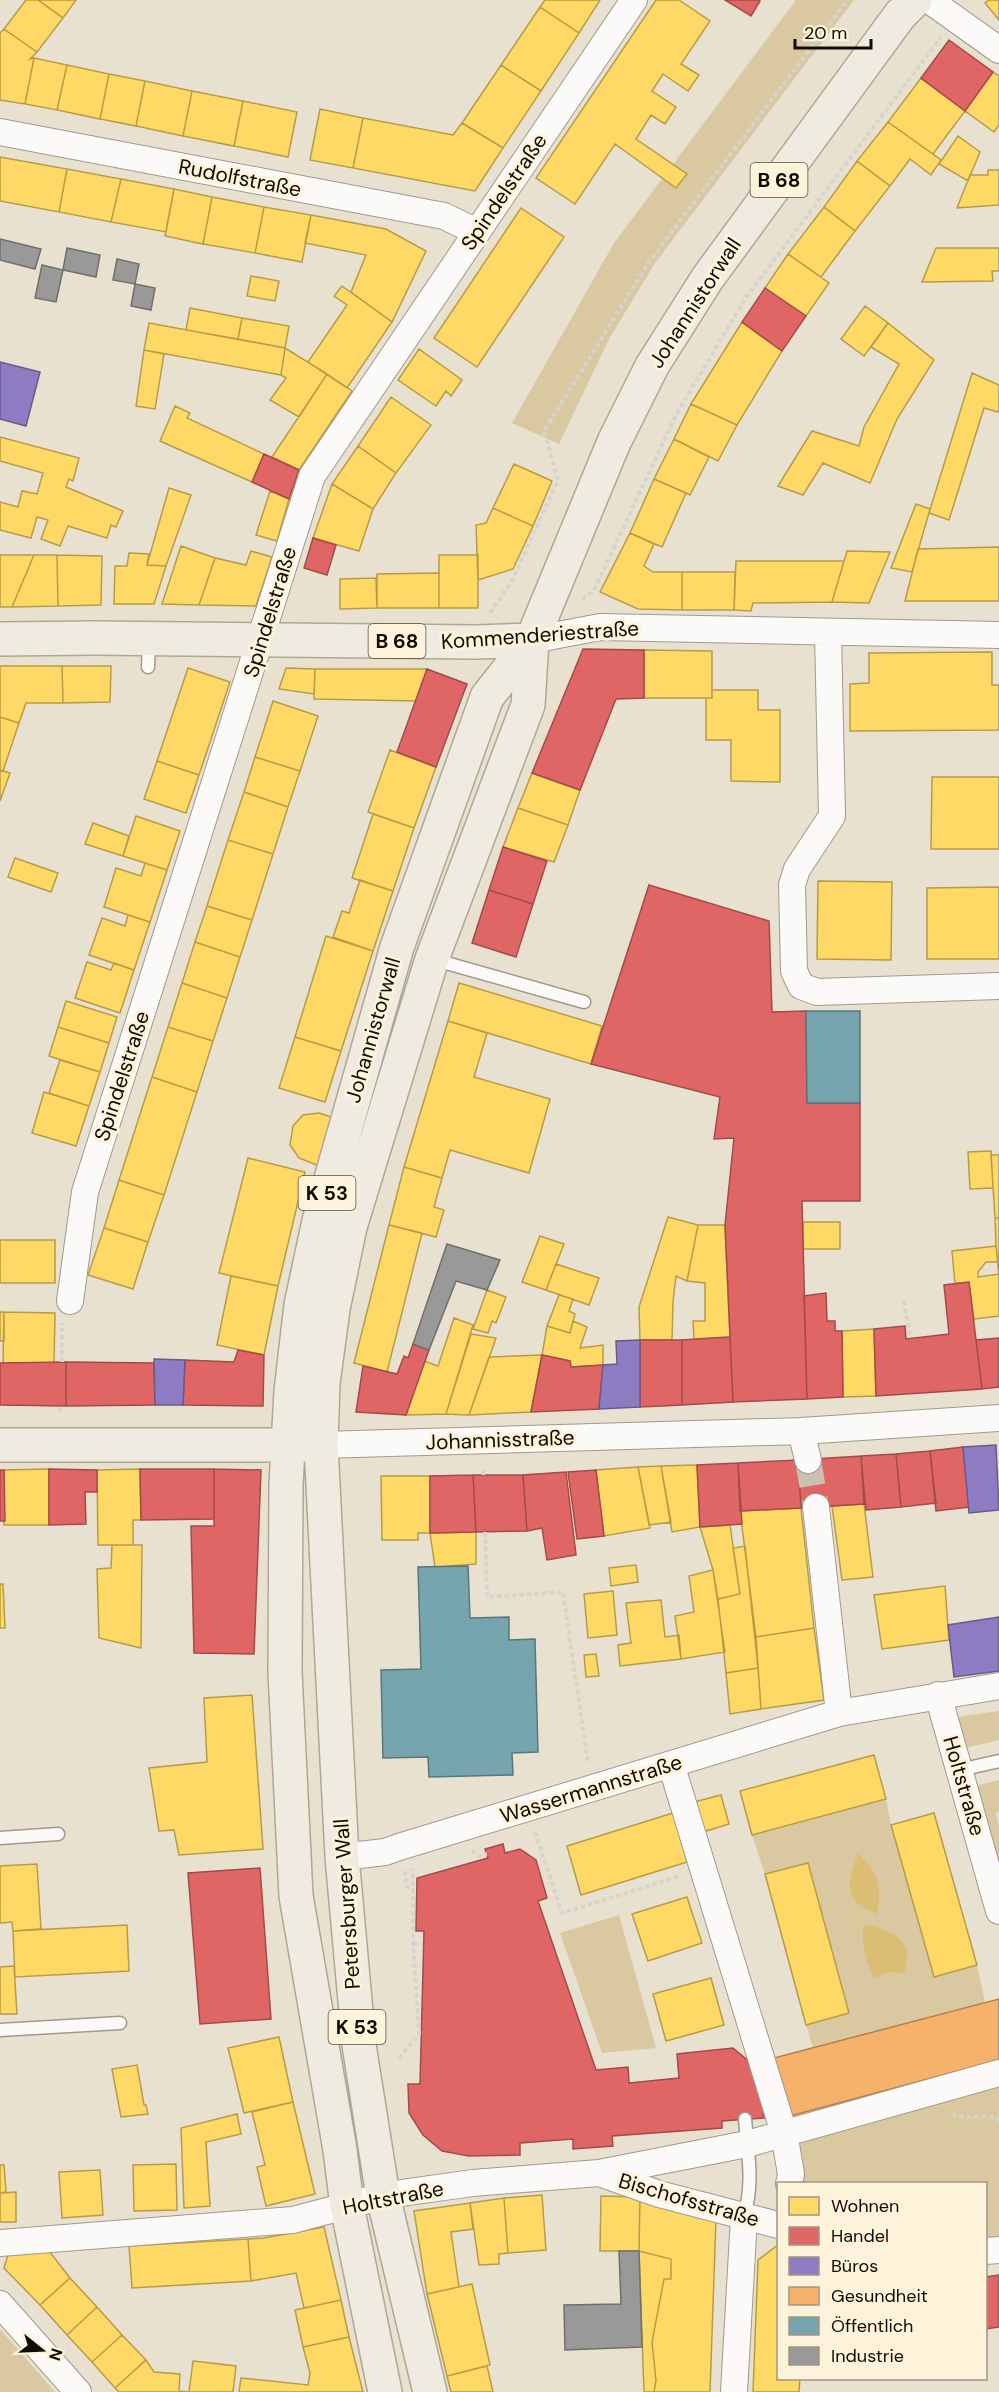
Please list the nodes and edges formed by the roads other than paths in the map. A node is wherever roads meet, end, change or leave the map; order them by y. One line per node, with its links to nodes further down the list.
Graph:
1 (634, 0): 6 (street, Spindelstraße)
2 (915, 0): 11 (main road, Johannistorwall / B 68)
3 (929, 0): 4 (street)
4 (999, 50)
5 (0, 132): 6 (street, Rudolfstraße)
6 (477, 232): 10 (street, Spindelstraße)
7 (828, 633): 8 (street, Kommenderiestraße); 11 (street, Kommenderiestraße); 13 (street)
8 (999, 635)
9 (0, 639): 10 (main road, Kommenderiestraße / B 68)
10 (262, 640): 11 (main road, Kommenderiestraße / B 68); 15 (street, Spindelstraße)
11 (532, 640): 12 (main road, Johannistorwall / K 53); 19 (main road, Johannistorwall / K 53)
12 (432, 960): 14 (lane); 20 (main road, Johannistorwall / K 53)
13 (999, 986)
14 (584, 1002)
15 (70, 1300)
16 (999, 1418): 17 (street, Johannisstraße)
17 (801, 1431): 20 (street, Johannisstraße); 21 (street)
18 (0, 1445): 19 (main road, Johannisstraße)
19 (287, 1445): 20 (main road, Johannisstraße); 41 (main road, Petersburger Wall / K 53)
20 (321, 1445): 31 (main road, Petersburger Wall / K 53)
21 (808, 1460)
22 (816, 1507): 25 (street)
23 (999, 1686): 24 (street, Wassermannstraße)
24 (938, 1695): 25 (street, Wassermannstraße); 28 (street, Holtstraße)
25 (839, 1713): 27 (street, Wassermannstraße)
26 (999, 1761): 28 (lane)
27 (671, 1764): 31 (street, Wassermannstraße); 37 (street)
28 (959, 1770): 32 (street, Holtstraße)
29 (58, 1834): 30 (lane)
30 (0, 1838)
31 (342, 1857): 40 (main road, Petersburger Wall / K 53)
32 (999, 1911)
33 (120, 2023): 34 (lane)
34 (0, 2030)
35 (999, 2073): 37 (street, Holtstraße)
36 (746, 2132): 37 (street, Holtstraße); 38 (street, Holtstraße); 42 (lane)
37 (784, 2133): 39 (street)
38 (599, 2173): 40 (street, Holtstraße); 42 (street, Bischofsstraße)
39 (789, 2182)
40 (383, 2196): 41 (street, Holtstraße); 48 (main road, Petersburger Wall / K 53)
41 (347, 2206): 44 (street, Holtstraße); 47 (main road, Petersburger Wall / K 53)
42 (744, 2217): 43 (street, Bischofsstraße); 49 (street)
43 (777, 2225)
44 (0, 2243)
45 (0, 2304): 46 (street)
46 (78, 2392)
47 (385, 2392)
48 (430, 2392)
49 (734, 2392)

